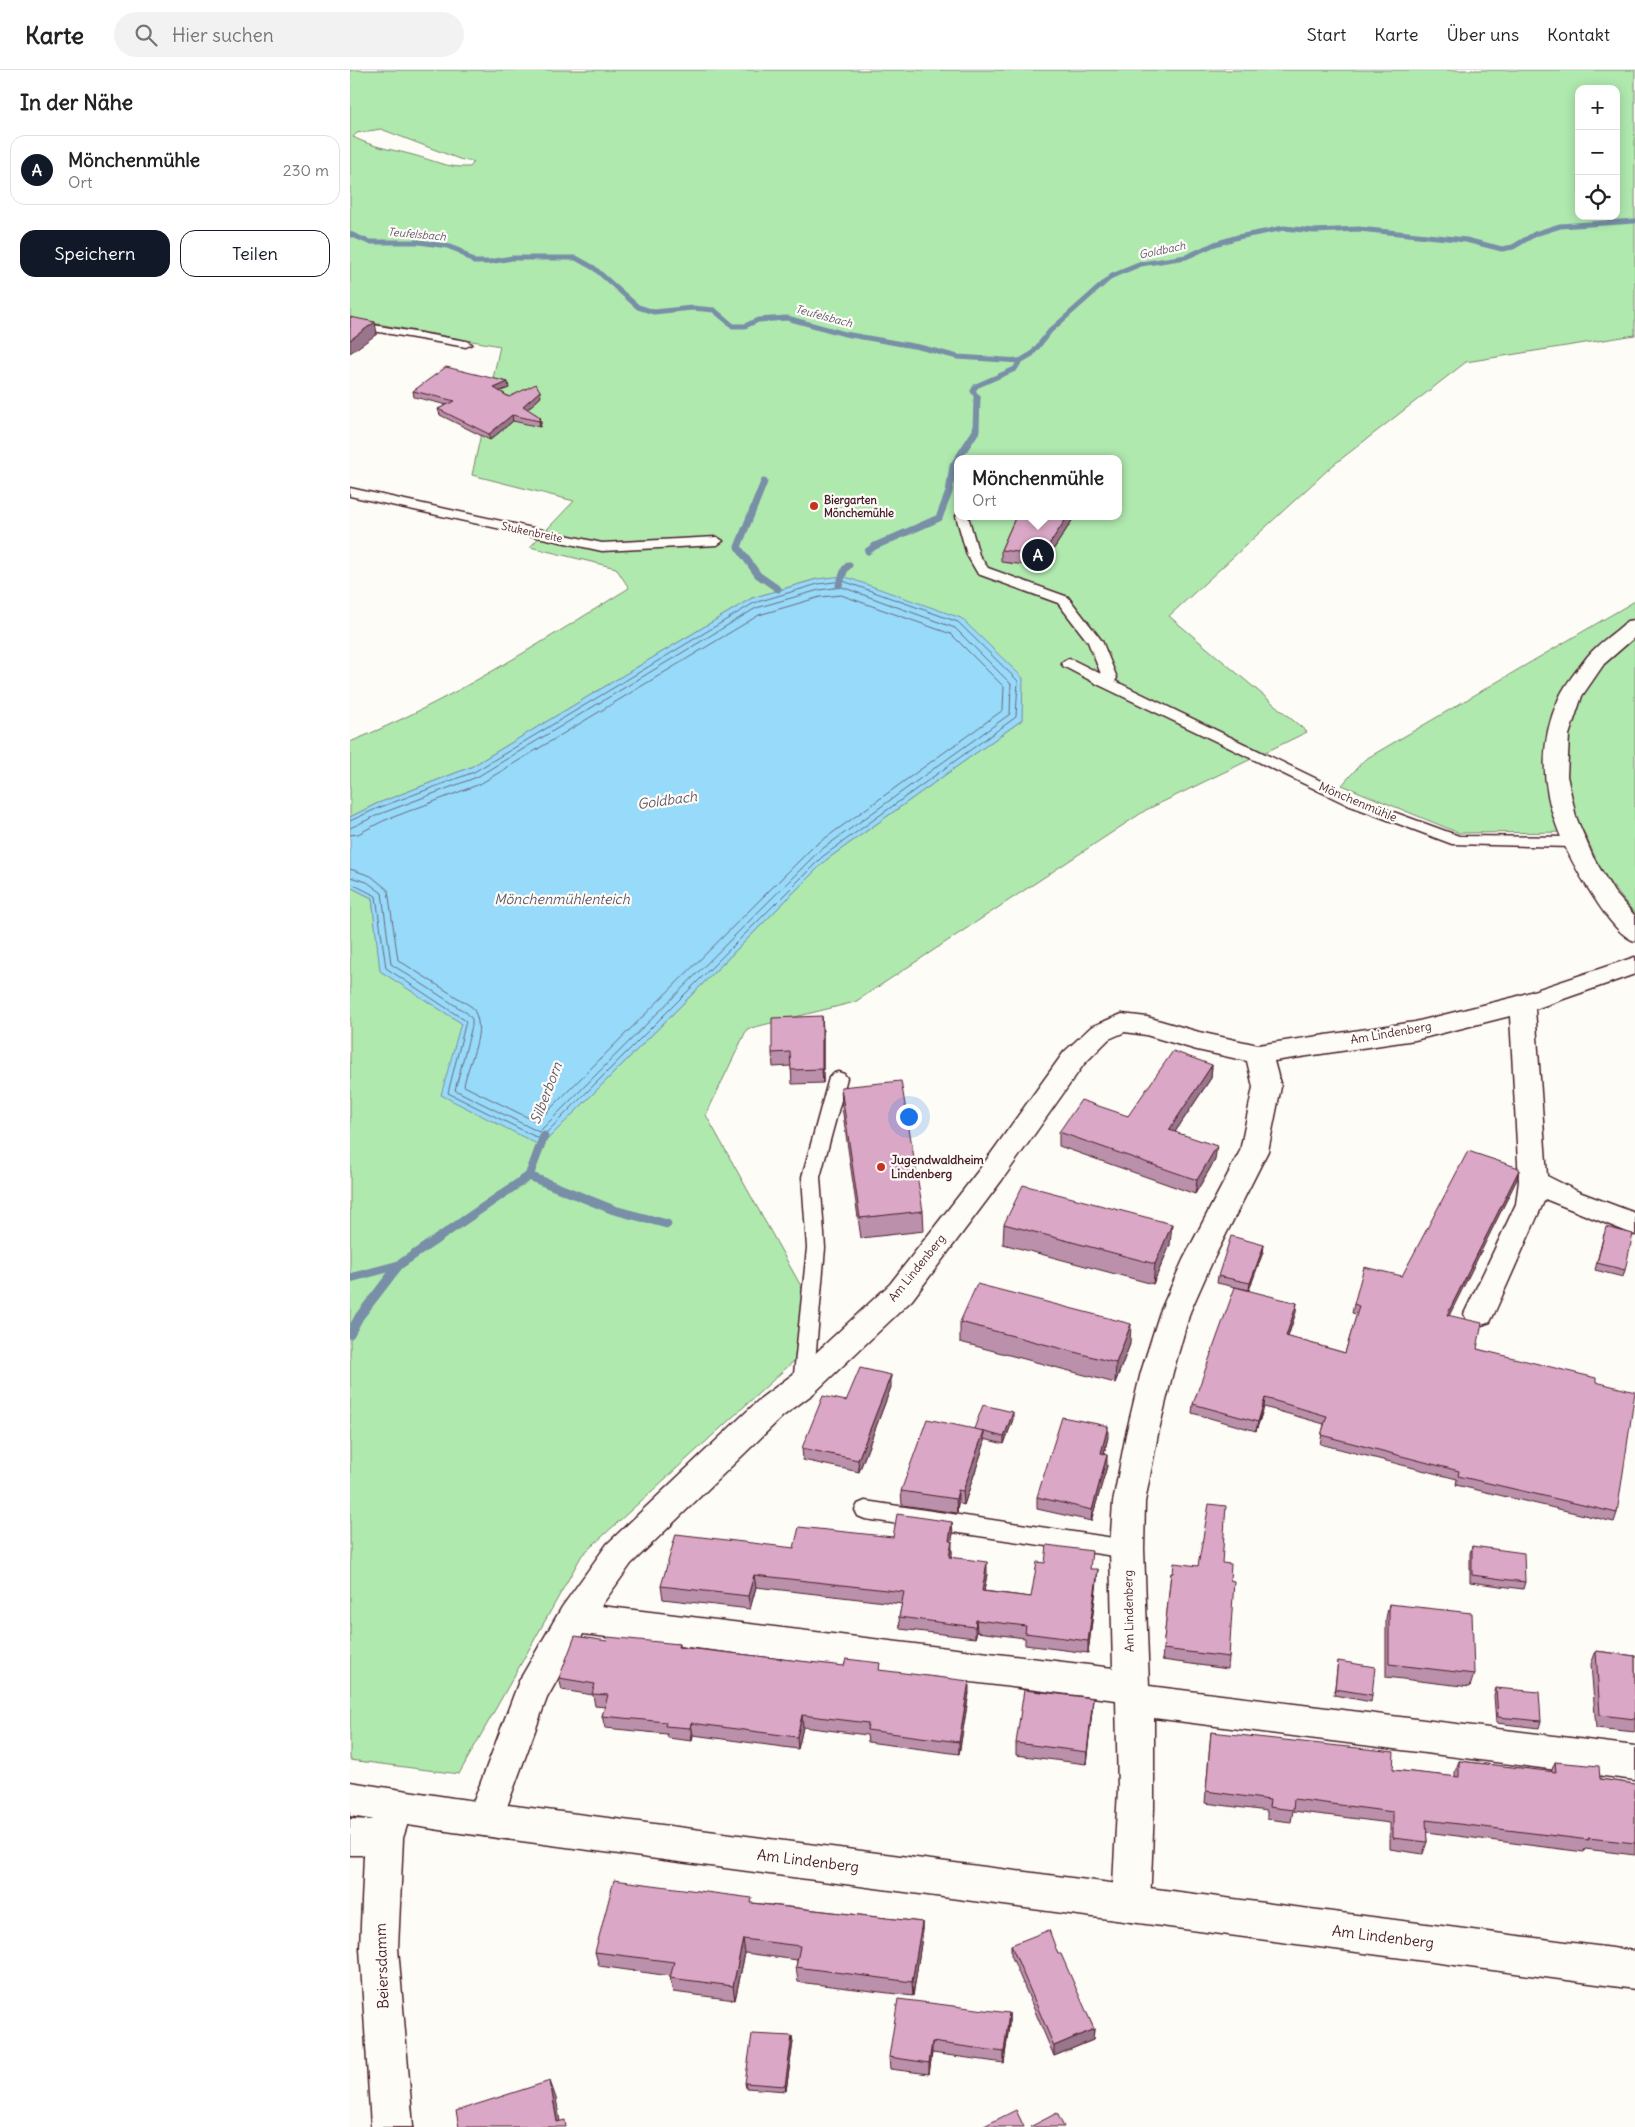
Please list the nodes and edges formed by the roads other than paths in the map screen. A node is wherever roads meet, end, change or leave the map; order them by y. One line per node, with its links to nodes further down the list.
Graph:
1 (350, 324): 2 (lane)
2 (466, 344)
3 (350, 492): 5 (lane, Stukenbreite)
4 (963, 520): 8 (lane)
5 (717, 541)
6 (1635, 626): 9 (street)
7 (1068, 664): 8 (lane, Mönchenmühle)
8 (1104, 682): 9 (lane, Mönchenmühle)
9 (1572, 842): 10 (street)
10 (1635, 933)
11 (1635, 965): 12 (street, Am Lindenberg)
12 (1522, 1004): 13 (street, Am Lindenberg); 15 (street)
13 (1258, 1054): 18 (street, Am Lindenberg); 20 (street, Am Lindenberg)
14 (838, 1078): 18 (lane)
15 (1533, 1181): 16 (street); 17 (street)
16 (1635, 1224)
17 (1479, 1314)
18 (803, 1384): 21 (street, Am Lindenberg)
19 (864, 1510): 20 (lane)
20 (1127, 1549): 22 (street, Am Lindenberg)
21 (574, 1618): 22 (street); 25 (street, Am Lindenberg)
22 (1133, 1693): 23 (street); 27 (street, Am Lindenberg)
23 (1635, 1763)
24 (350, 1799): 26 (street)
25 (469, 1817): 26 (street); 27 (street, Am Lindenberg)
26 (376, 1827): 29 (street, Beiersdamm)
27 (1131, 1904): 28 (street, Am Lindenberg)
28 (1635, 1970)
29 (392, 2127)

